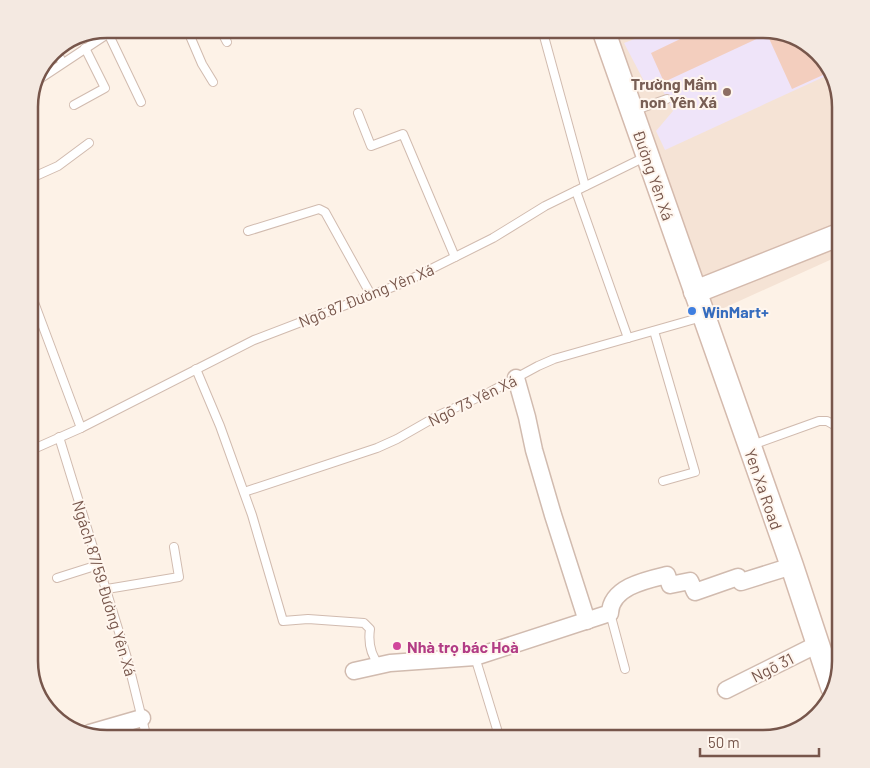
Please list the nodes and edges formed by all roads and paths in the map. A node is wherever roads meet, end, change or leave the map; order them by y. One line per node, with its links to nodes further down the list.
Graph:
1 (114, 38): 14 (lane)
2 (191, 38): 12 (lane)
3 (225, 38): 7 (lane)
4 (544, 38): 21 (lane)
5 (606, 38): 16 (street, Đường Yên Xá)
6 (99, 39): 8 (lane)
7 (227, 42)
8 (85, 48): 10 (lane); 15 (lane)
9 (60, 57): 10 (lane)
10 (62, 62): 11 (lane)
11 (46, 74)
12 (213, 82)
13 (667, 99): 16 (lane)
14 (141, 102)
15 (74, 105)
16 (632, 111): 19 (street, Đường Yên Xá)
17 (358, 113): 25 (lane)
18 (89, 143): 20 (lane)
19 (647, 156): 21 (lane, Ngõ 87 Đường Yên Xá); 26 (street, Đường Yên Xá)
20 (38, 175)
21 (585, 186): 22 (lane, Ngõ 87 Đường Yên Xá)
22 (576, 190): 25 (lane, Ngõ 87 Đường Yên Xá); 31 (lane)
23 (248, 231): 27 (lane)
24 (832, 238): 26 (street)
25 (455, 257): 27 (lane, Ngõ 87 Đường Yên Xá)
26 (696, 292): 28 (street, Yen Xa Road)
27 (371, 295): 32 (lane, Ngõ 87 Đường Yên Xá)
28 (704, 316): 30 (lane, Ngõ 73 Yên Xá); 37 (street, Yen Xa Road)
29 (38, 319): 35 (lane)
30 (654, 331): 31 (lane, Ngõ 73 Yên Xá); 39 (lane)
31 (628, 338): 33 (lane, Ngõ 73 Yên Xá)
32 (196, 369): 35 (lane, Ngõ 87 Đường Yên Xá); 40 (lane)
33 (516, 378): 40 (lane, Ngõ 73 Yên Xá); 47 (street)
34 (832, 424): 37 (lane)
35 (81, 428): 36 (lane, Ngõ 87 Đường Yên Xá)
36 (59, 437): 38 (lane, Ngõ 87 Đường Yên Xá); 42 (lane, Ngách 87/59 Đường Yên Xá)
37 (749, 446): 43 (street, Yen Xa Road)
38 (38, 447)
39 (663, 481)
40 (244, 492): 50 (lane)
41 (174, 547): 45 (lane)
42 (98, 565): 44 (lane); 45 (lane, Ngách 87/59 Đường Yên Xá)
43 (792, 566): 46 (street); 48 (street, Yen Xa Road)
44 (57, 578)
45 (107, 589): 55 (lane, Ngách 87/59 Đường Yên Xá)
46 (610, 613): 47 (street); 51 (lane)
47 (588, 621): 49 (street)
48 (818, 644): 53 (street, Yen Xa Road); 54 (street, Ngõ 31)
49 (475, 657): 50 (street); 58 (lane)
50 (379, 665): 52 (street)
51 (625, 669)
52 (354, 671)
53 (830, 680)
54 (726, 690)
55 (142, 718): 56 (street); 57 (lane, Ngách 87/59 Đường Yên Xá)
56 (100, 730)
57 (146, 731)
58 (498, 731)

